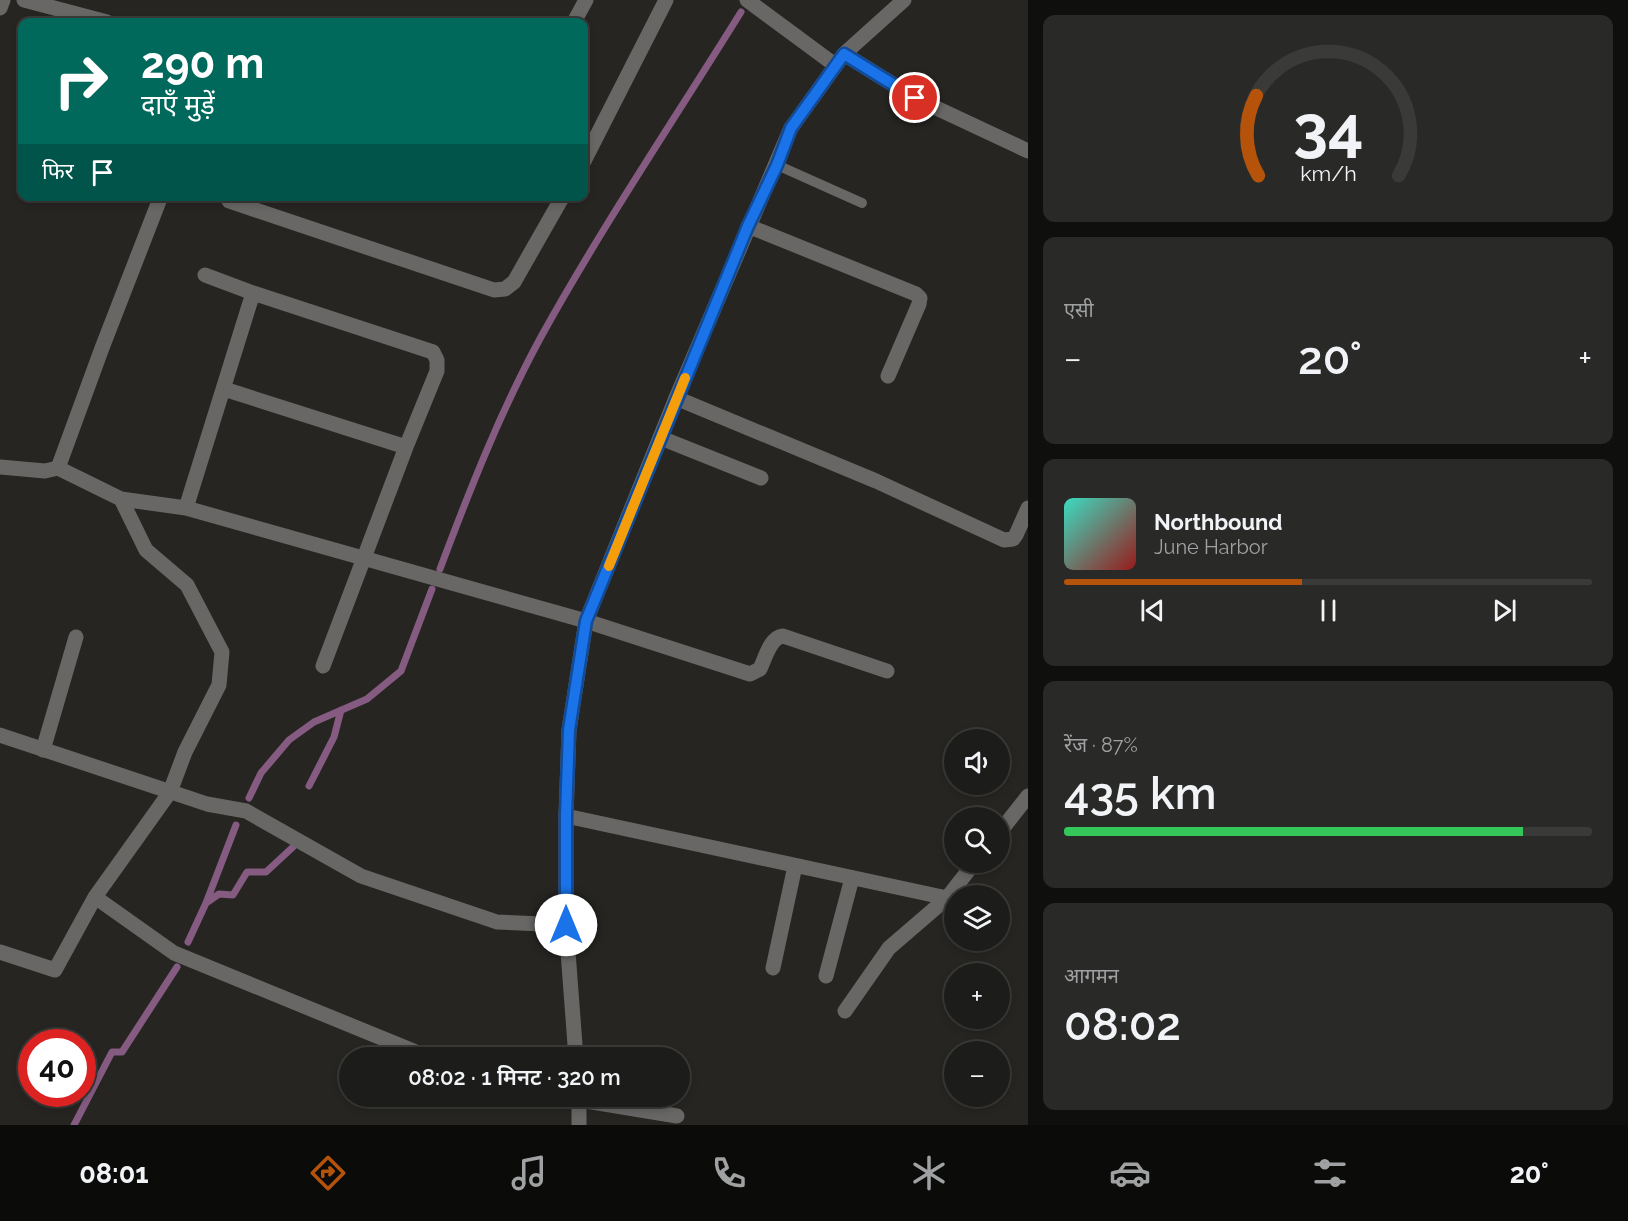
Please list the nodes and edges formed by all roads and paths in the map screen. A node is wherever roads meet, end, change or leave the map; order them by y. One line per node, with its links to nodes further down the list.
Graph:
1 (3, 0): 7 (street)
2 (24, 0): 8 (street)
3 (586, 0): 9 (street)
4 (666, 0): 12 (street)
5 (747, 0): 10 (street)
6 (904, 0): 10 (street)
7 (0, 8)
8 (92, 18)
9 (576, 18)
10 (839, 59): 11 (street); 13 (street)
11 (1028, 151)
12 (588, 153)
13 (777, 165): 17 (lane); 18 (street)
14 (159, 201): 27 (street)
15 (229, 201): 16 (street)
16 (560, 201)
17 (862, 203)
18 (748, 226): 21 (street); 23 (street)
19 (205, 275): 20 (street)
20 (253, 293): 22 (street); 25 (street)
21 (888, 376)
22 (224, 389): 25 (street); 30 (street)
23 (676, 398): 24 (street); 31 (street)
24 (661, 438): 28 (street); 33 (street)
25 (406, 447): 32 (street)
26 (0, 467): 27 (street)
27 (58, 468): 29 (street)
28 (761, 478)
29 (121, 499): 30 (street); 39 (street)
30 (186, 508): 32 (street)
31 (1028, 508)
32 (364, 558): 33 (street); 35 (street)
33 (586, 621): 36 (street); 41 (street)
34 (76, 637): 38 (street)
35 (323, 666)
36 (887, 670)
37 (0, 735): 38 (street)
38 (43, 750): 39 (street)
39 (170, 792): 47 (street); 50 (street)
40 (1028, 796): 42 (street)
41 (566, 816): 43 (street); 50 (street)
42 (1010, 818)
43 (795, 866): 45 (street); 52 (street)
44 (966, 873): 46 (street)
45 (852, 878): 48 (street); 53 (street)
46 (957, 885)
47 (95, 897): 51 (street); 55 (street)
48 (944, 897)
49 (944, 901): 54 (street)
50 (566, 925): 56 (street)
51 (0, 952)
52 (773, 968)
53 (826, 976)
54 (845, 1011)
55 (404, 1047)
56 (575, 1047)
57 (579, 1107): 60 (street)
58 (628, 1107): 59 (street)
59 (677, 1116)
60 (579, 1125)

